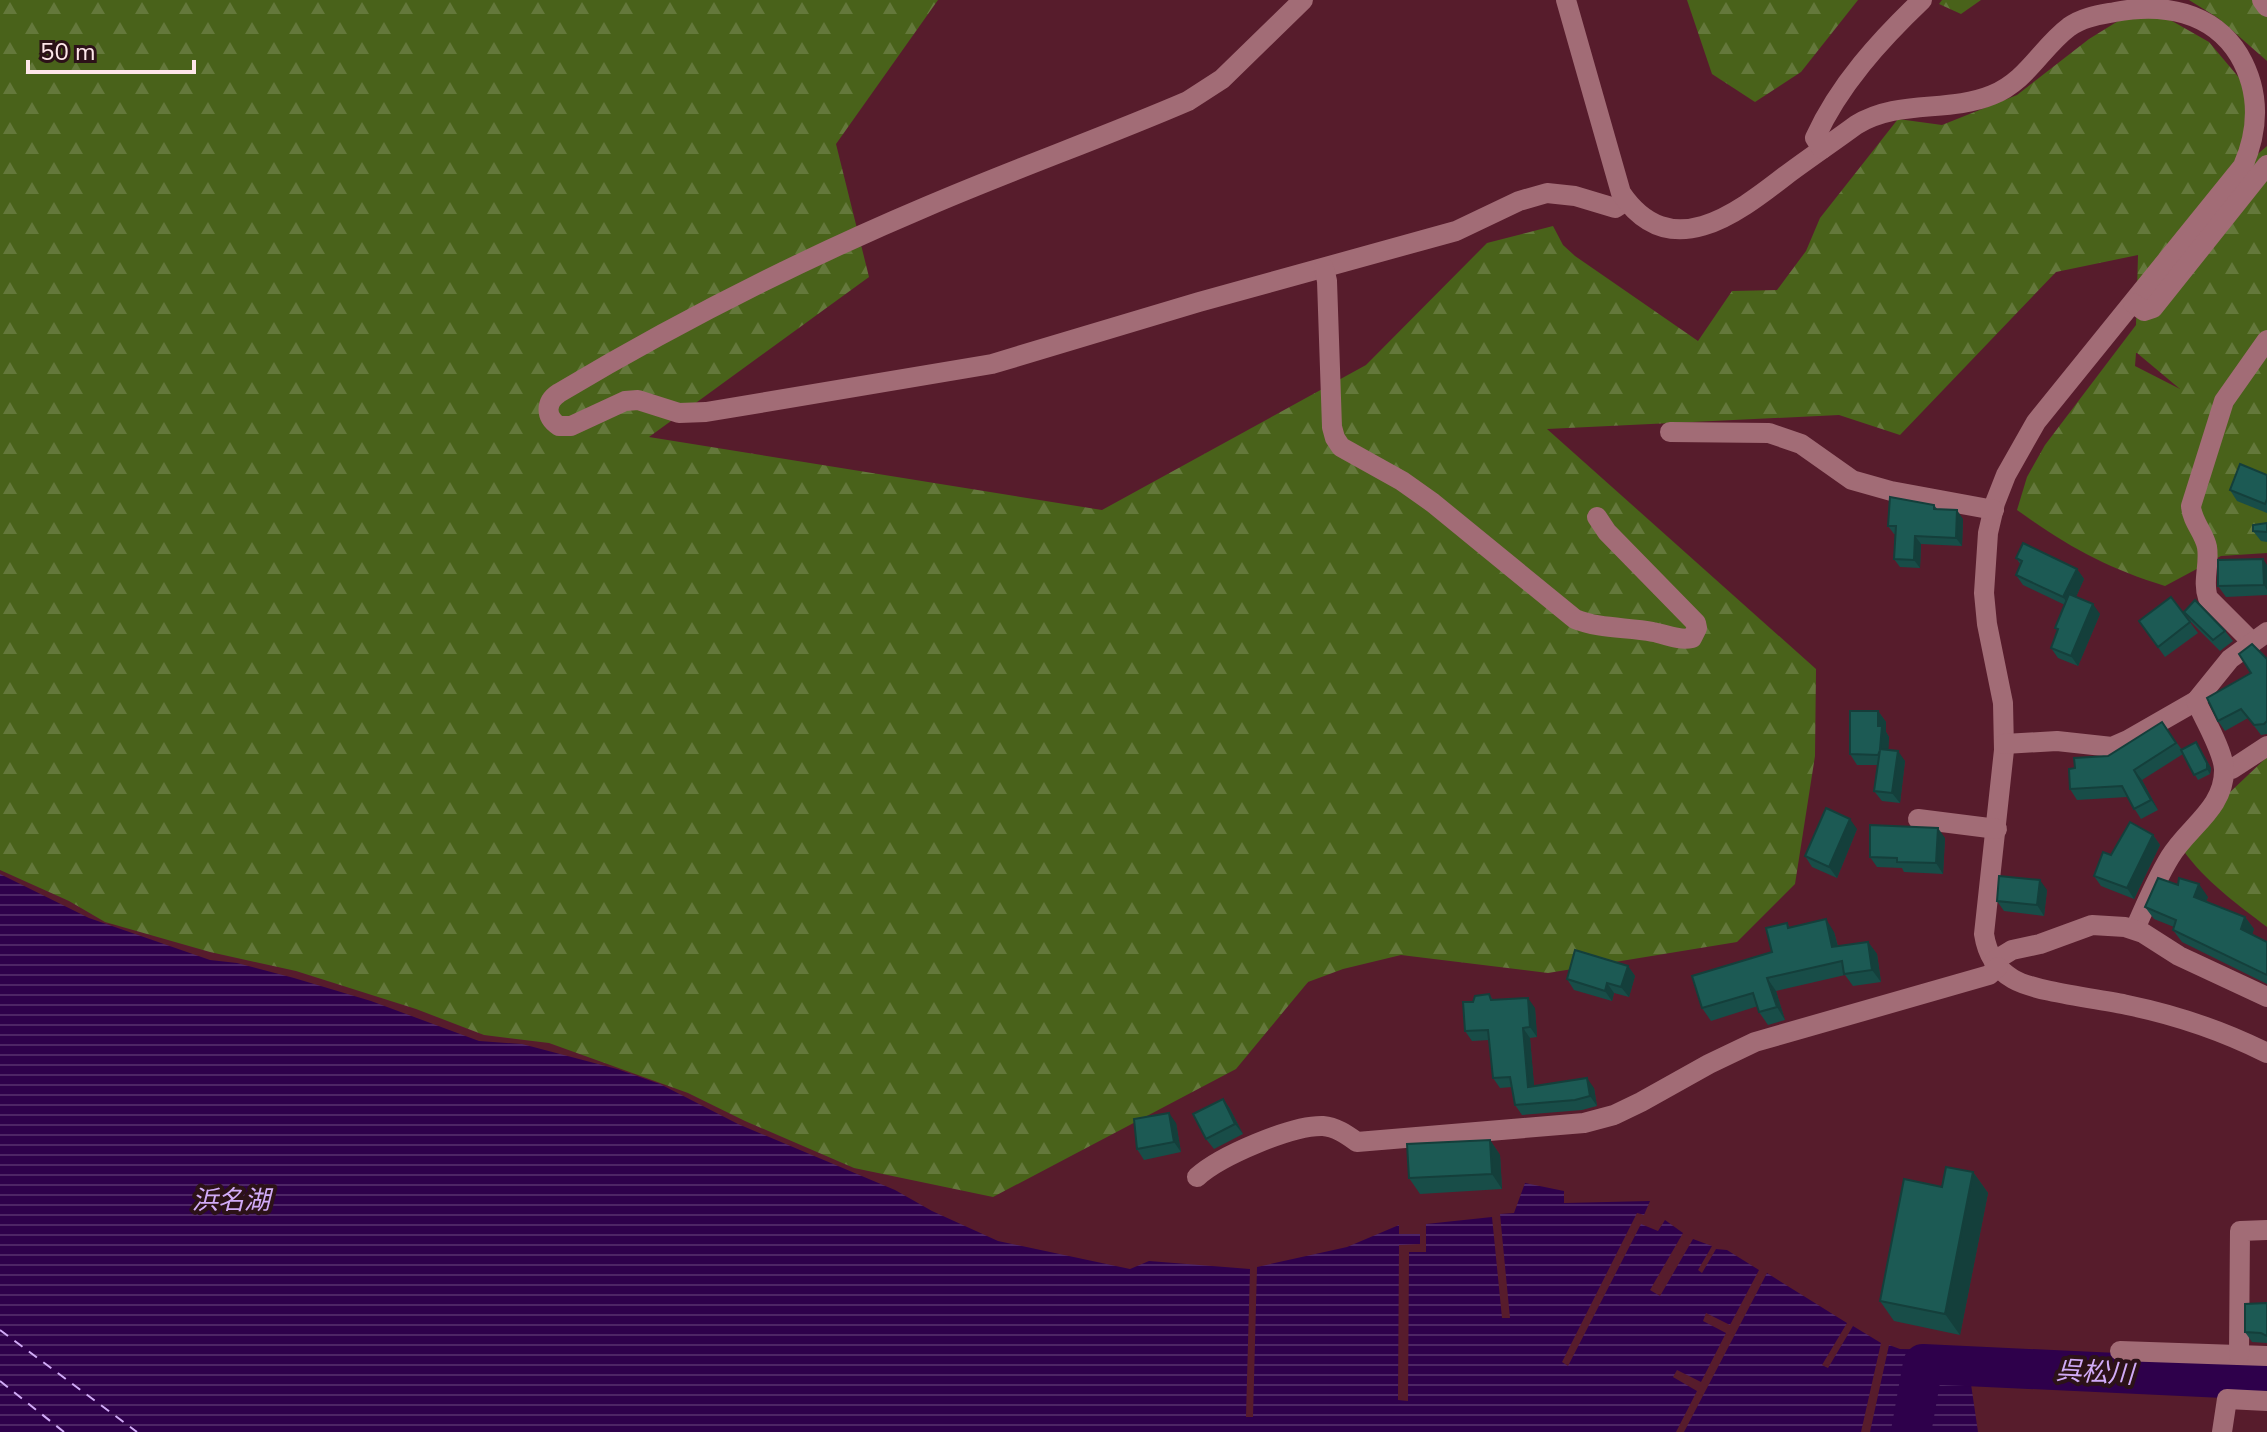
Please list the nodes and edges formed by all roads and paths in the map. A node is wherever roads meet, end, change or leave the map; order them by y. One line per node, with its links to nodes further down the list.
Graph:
1 (1303, 0): 9 (street)
2 (1566, 0): 8 (street)
3 (1922, 0): 6 (street)
4 (2262, 0): 5 (street)
5 (2267, 7)
6 (1822, 149): 8 (street); 10 (street)
7 (2267, 165): 10 (street)
8 (1626, 201): 9 (street)
9 (1324, 268): 14 (street)
10 (2133, 303): 13 (street)
11 (2267, 340): 15 (street)
12 (1670, 432): 13 (street)
13 (1994, 510): 17 (street)
14 (1597, 517)
15 (2259, 637): 16 (street)
16 (2196, 701): 17 (street); 19 (street)
17 (2004, 744): 21 (street)
18 (2267, 746): 19 (street)
19 (2224, 769): 22 (street)
20 (1918, 819): 21 (street)
21 (1997, 829): 23 (street)
22 (2135, 929): 23 (street); 24 (street)
23 (1996, 964): 25 (street); 26 (street)
24 (2267, 997)
25 (2267, 1053)
26 (1197, 1177)
27 (2267, 1230): 29 (street)
28 (2120, 1351): 29 (street)
29 (2239, 1355): 30 (street)
30 (2267, 1356)
31 (2267, 1401): 32 (street)
32 (2222, 1432)

